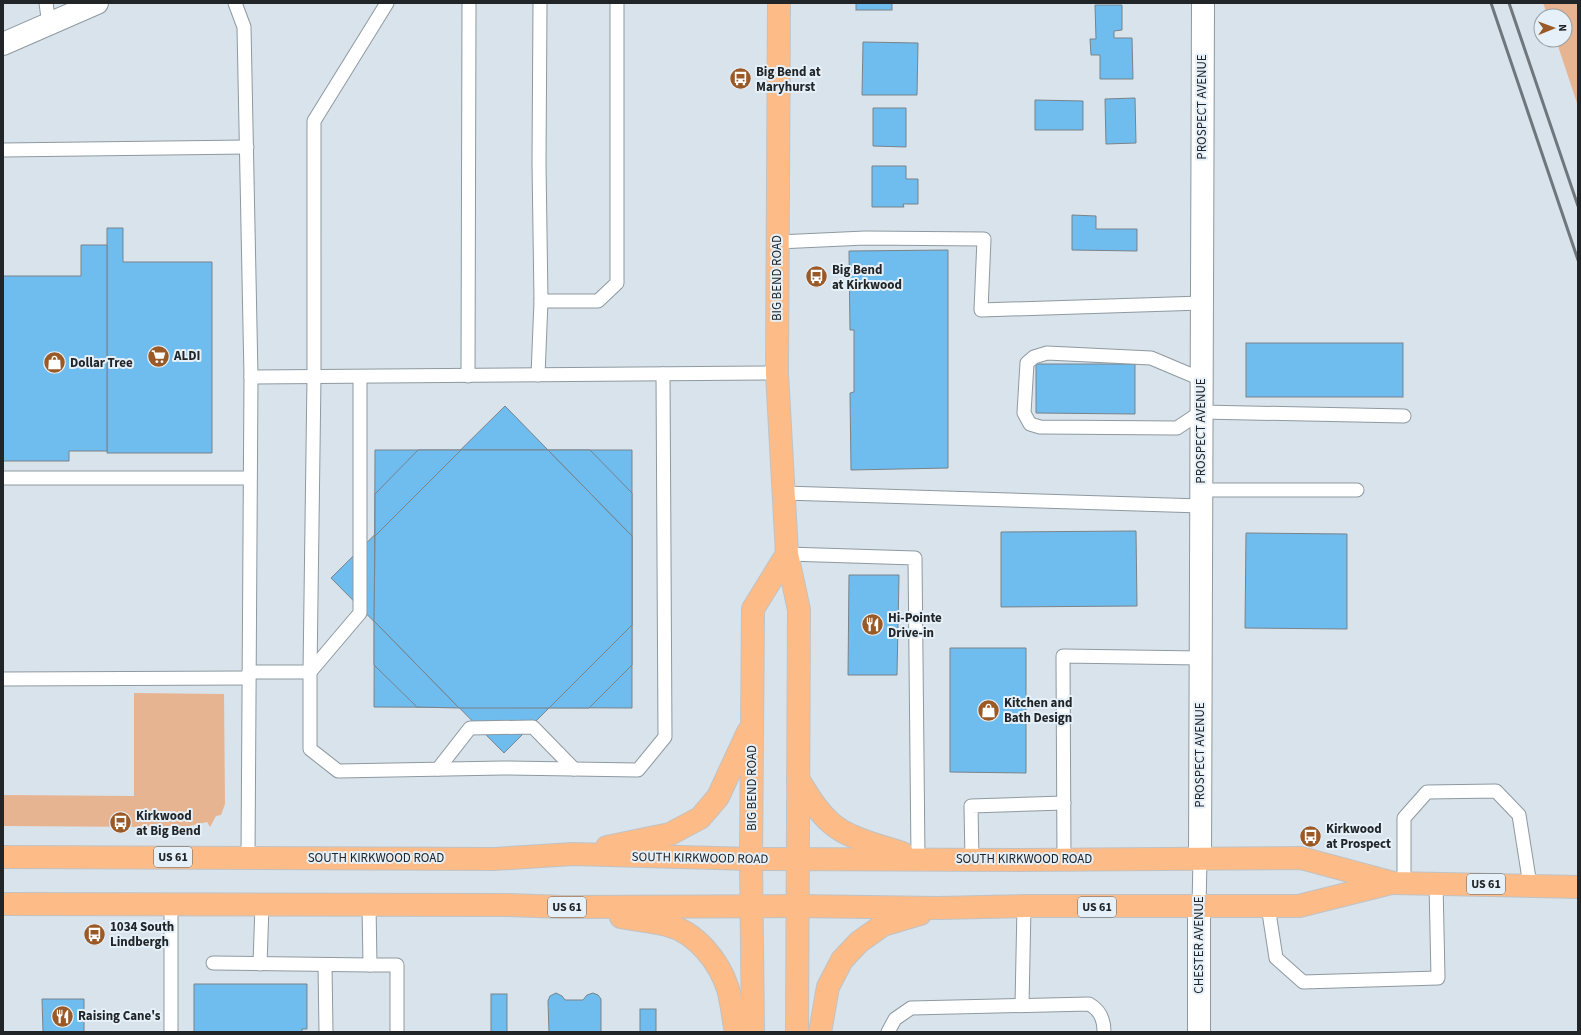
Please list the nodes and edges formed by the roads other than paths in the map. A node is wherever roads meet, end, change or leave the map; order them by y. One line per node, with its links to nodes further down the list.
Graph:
1 (46, 3): 10 (lane)
2 (97, 3): 10 (street)
3 (235, 3): 12 (lane)
4 (386, 3): 23 (lane)
5 (469, 3): 21 (lane)
6 (540, 3): 15 (lane)
7 (617, 3): 15 (lane)
8 (779, 3): 14 (main road, BIG BEND ROAD)
9 (1203, 3): 16 (street, PROSPECT AVENUE)
10 (49, 25): 11 (street)
11 (3, 44)
12 (247, 147): 13 (lane); 22 (lane)
13 (3, 150)
14 (778, 242): 16 (lane); 17 (main road, BIG BEND ROAD)
15 (540, 301): 19 (lane)
16 (1202, 303): 24 (street, PROSPECT AVENUE)
17 (777, 373): 18 (lane); 30 (main road, BIG BEND ROAD)
18 (663, 374): 19 (lane); 39 (lane)
19 (538, 375): 21 (lane)
20 (360, 376): 21 (lane); 23 (lane); 34 (lane)
21 (468, 376)
22 (251, 377): 23 (lane); 28 (lane)
23 (314, 377): 34 (lane)
24 (1201, 379): 25 (street, PROSPECT AVENUE); 25 (lane)
25 (1201, 412): 26 (lane); 31 (street, PROSPECT AVENUE)
26 (1404, 416)
27 (3, 478): 28 (lane)
28 (250, 478): 35 (lane)
29 (1357, 490): 31 (lane)
30 (784, 493): 31 (lane); 32 (main road, BIG BEND ROAD)
31 (1201, 498): 33 (street, PROSPECT AVENUE)
32 (787, 554): 37 (main road, BIG BEND ROAD); 40 (main road, BIG BEND ROAD); 46 (lane)
33 (1200, 658): 41 (lane); 47 (street, PROSPECT AVENUE)
34 (310, 672): 35 (lane); 38 (lane)
35 (249, 675): 36 (lane); 44 (lane)
36 (3, 678)
37 (752, 723): 42 (main road); 45 (main road, BIG BEND ROAD)
38 (438, 769): 39 (lane); 39 (lane)
39 (574, 769)
40 (798, 779): 46 (main road); 48 (main road, BIG BEND ROAD)
41 (1064, 803): 49 (lane); 50 (lane)
42 (573, 854): 44 (main road, SOUTH KIRKWOOD ROAD / US 61); 45 (main road, SOUTH KIRKWOOD ROAD / US 61)
43 (3, 857): 44 (main road, SOUTH KIRKWOOD ROAD / US 61)
44 (248, 858)
45 (752, 859): 48 (main road, SOUTH KIRKWOOD ROAD / US 61); 59 (main road, BIG BEND ROAD)
46 (918, 859): 48 (main road, SOUTH KIRKWOOD ROAD / US 61); 49 (main road, SOUTH KIRKWOOD ROAD / US 61)
47 (1200, 859): 50 (main road, SOUTH KIRKWOOD ROAD / US 61); 51 (main road, SOUTH KIRKWOOD ROAD / US 61); 63 (lane, CHESTER AVENUE)
48 (797, 860): 60 (main road, BIG BEND ROAD)
49 (972, 860): 50 (main road, SOUTH KIRKWOOD ROAD / US 61)
50 (1064, 860)
51 (1399, 883): 52 (main road, SOUTH KIRKWOOD ROAD / US 61); 53 (lane); 62 (main road, SOUTH KIRKWOOD ROAD / US 61)
52 (1436, 883): 53 (main road, SOUTH KIRKWOOD ROAD / US 61); 62 (lane)
53 (1530, 885): 54 (main road, SOUTH KIRKWOOD ROAD / US 61)
54 (1578, 887)
55 (3, 904): 56 (main road, SOUTH KIRKWOOD ROAD / US 61)
56 (171, 904): 57 (main road, SOUTH KIRKWOOD ROAD / US 61); 71 (lane)
57 (262, 904): 58 (main road, SOUTH KIRKWOOD ROAD / US 61); 67 (lane)
58 (369, 905): 64 (main road, SOUTH KIRKWOOD ROAD / US 61); 69 (lane)
59 (752, 906): 60 (main road, SOUTH KIRKWOOD ROAD / US 61); 64 (main road, SOUTH KIRKWOOD ROAD / US 61); 75 (main road, BIG BEND ROAD)
60 (797, 906): 65 (main road, SOUTH KIRKWOOD ROAD / US 61); 76 (main road, BIG BEND ROAD)
61 (1024, 906): 63 (main road, SOUTH KIRKWOOD ROAD / US 61); 65 (main road, SOUTH KIRKWOOD ROAD / US 61); 70 (lane)
62 (1268, 906): 63 (main road, SOUTH KIRKWOOD ROAD / US 61)
63 (1200, 907): 80 (street, CHESTER AVENUE)
64 (564, 908): 74 (main road)
65 (938, 908): 77 (main road)
66 (213, 963): 67 (lane)
67 (260, 964): 68 (lane)
68 (325, 965): 69 (lane); 72 (lane)
69 (370, 965): 73 (lane)
70 (1022, 1005): 78 (lane); 79 (lane)
71 (171, 1032)
72 (326, 1032)
73 (397, 1032)
74 (736, 1032)
75 (752, 1032)
76 (797, 1032)
77 (820, 1032)
78 (888, 1032)
79 (1104, 1032)
80 (1199, 1032)

